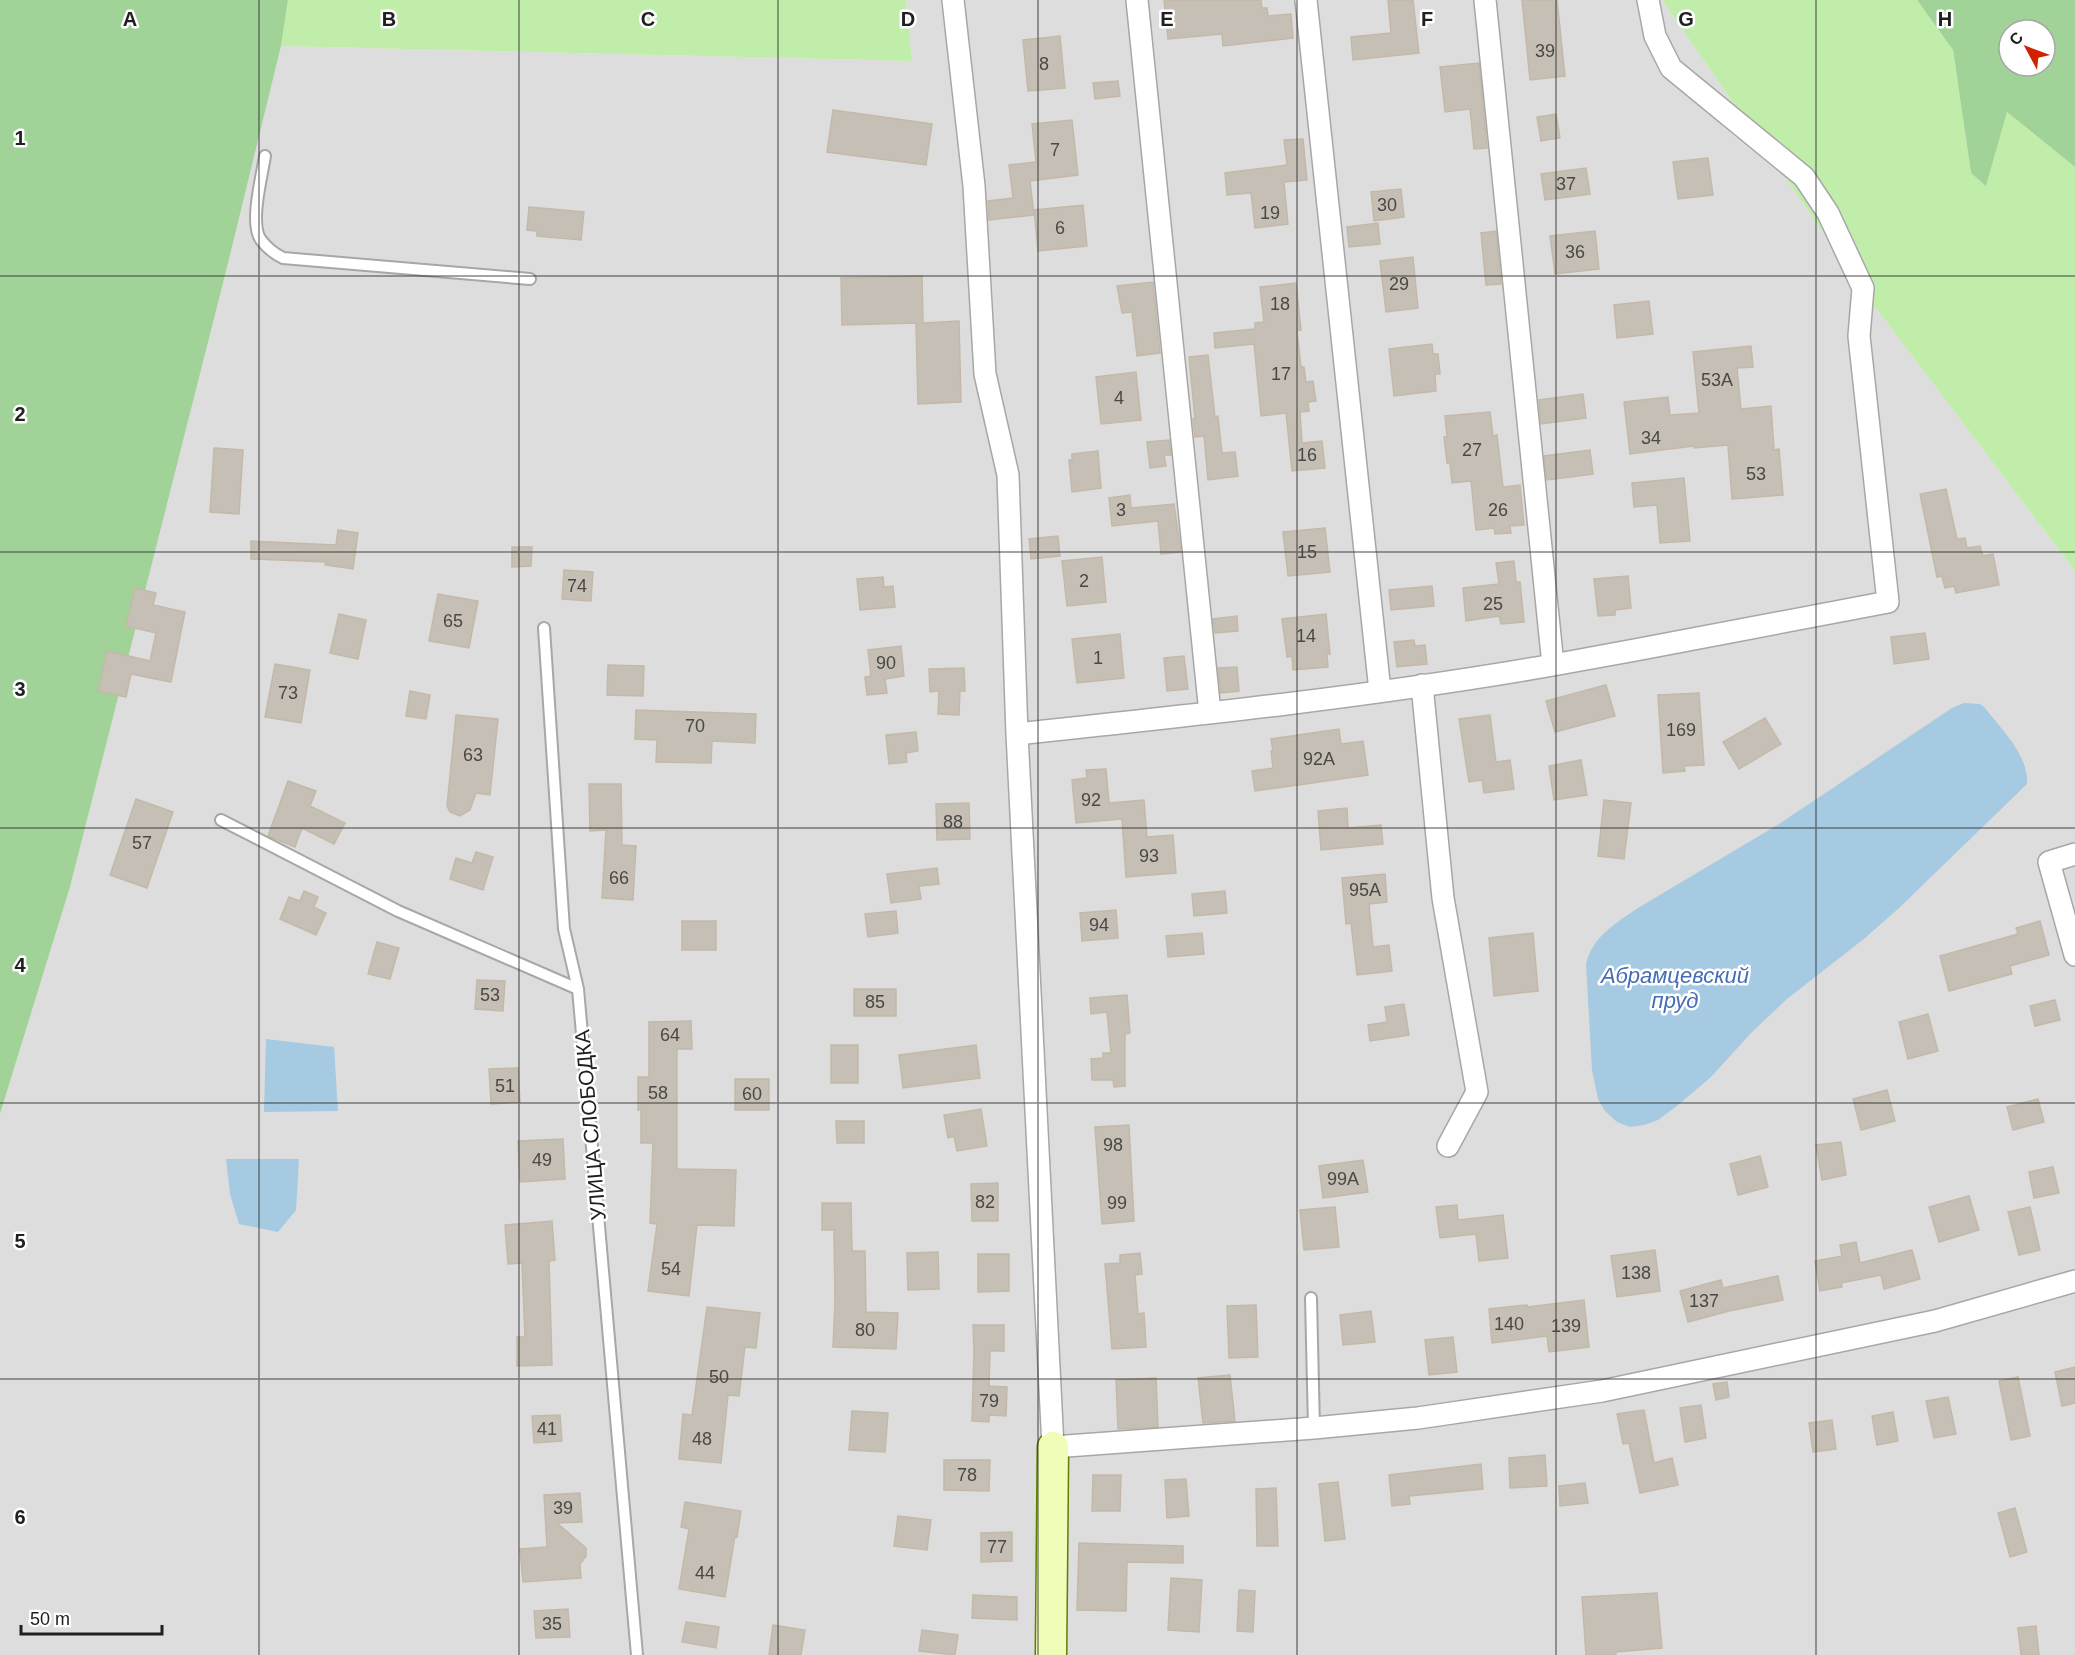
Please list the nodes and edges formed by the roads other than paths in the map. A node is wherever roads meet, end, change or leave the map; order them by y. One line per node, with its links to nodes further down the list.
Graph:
1 (953, 0): 13 (street)
2 (1137, 0): 12 (street)
3 (1306, 0): 11 (street)
4 (1485, 0): 9 (street)
5 (1648, 0): 9 (street)
6 (265, 156): 7 (lane)
7 (530, 279)
8 (544, 628): 17 (lane, УЛИЦА СЛОБОДКА)
9 (1553, 665): 10 (street)
10 (1422, 685): 11 (street); 18 (street)
11 (1380, 691): 12 (street)
12 (1210, 713): 13 (street)
13 (1017, 734): 22 (street)
14 (221, 820): 17 (lane)
15 (2075, 854): 16 (street)
16 (2075, 955)
17 (578, 989): 23 (lane, УЛИЦА СЛОБОДКА)
18 (1448, 1146)
19 (2075, 1281): 21 (street)
20 (1311, 1298): 21 (lane)
21 (1314, 1428): 22 (street)
22 (1053, 1447): 24 (street)
23 (637, 1655)
24 (1051, 1655)

